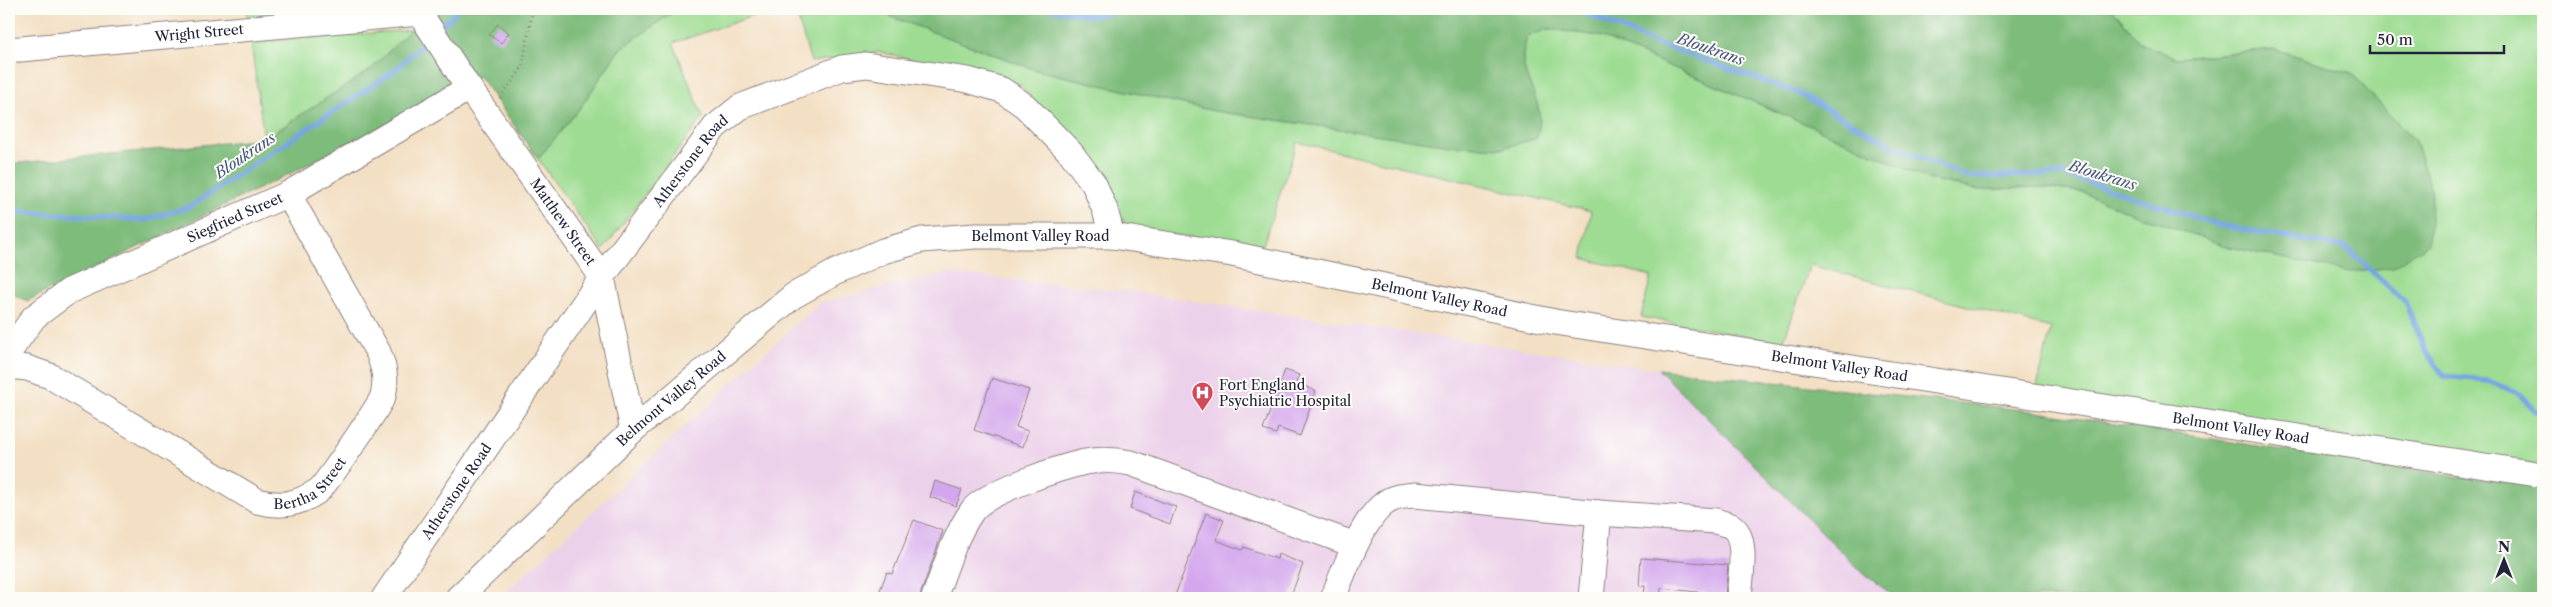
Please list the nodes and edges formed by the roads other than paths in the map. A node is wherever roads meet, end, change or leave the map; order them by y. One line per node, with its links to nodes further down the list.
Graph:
1 (425, 21): 2 (street, Wright Street); 3 (street, Matthew Street)
2 (9, 50)
3 (469, 88): 4 (street, Siegfried Street); 6 (street, Matthew Street)
4 (288, 194): 7 (street, Siegfried Street); 8 (street, Bertha Street)
5 (1112, 236): 6 (street, Atherstone Road); 9 (street, Belmont Valley Road); 10 (street, Belmont Valley Road)
6 (602, 277): 9 (street, Matthew Street); 13 (street, Atherstone Road)
7 (9, 352)
8 (9, 366)
9 (634, 430): 14 (street, Belmont Valley Road)
10 (2543, 475)
11 (1599, 513): 12 (street); 17 (street); 18 (street)
12 (1355, 545): 15 (street); 16 (street)
13 (384, 598)
14 (458, 598)
15 (934, 598)
16 (1333, 598)
17 (1591, 598)
18 (1739, 598)

